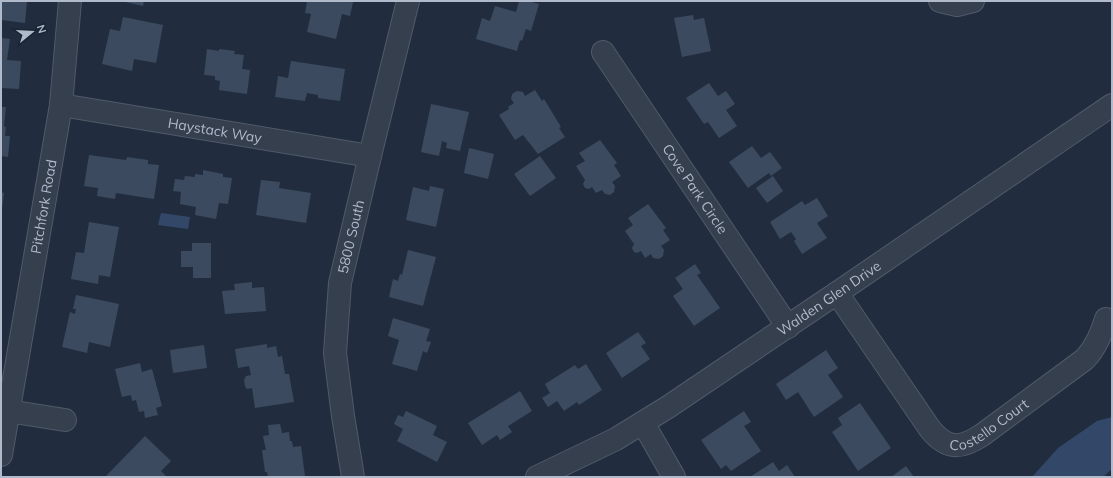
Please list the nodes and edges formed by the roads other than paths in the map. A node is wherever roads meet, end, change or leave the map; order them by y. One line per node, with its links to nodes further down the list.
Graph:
1 (70, 1): 6 (street, Pitchfork Road)
2 (408, 1): 8 (street, 5800 South)
3 (940, 1): 4 (street)
4 (973, 1)
5 (603, 52): 11 (street, Cove Park Circle)
6 (61, 105): 8 (street, Haystack Way); 12 (street, Pitchfork Road)
7 (1112, 105): 9 (street, Walden Glen Drive)
8 (370, 156): 16 (street, 5800 South)
9 (837, 293): 10 (street, Costello Court); 11 (street, Walden Glen Drive)
10 (1106, 319)
11 (788, 327): 14 (street, Walden Glen Drive)
12 (8, 411): 13 (street); 15 (street, Pitchfork Road)
13 (65, 420)
14 (642, 423): 17 (street, Walden Glen Drive); 18 (street)
15 (1, 455)
16 (353, 477)
17 (537, 477)
18 (674, 477)

